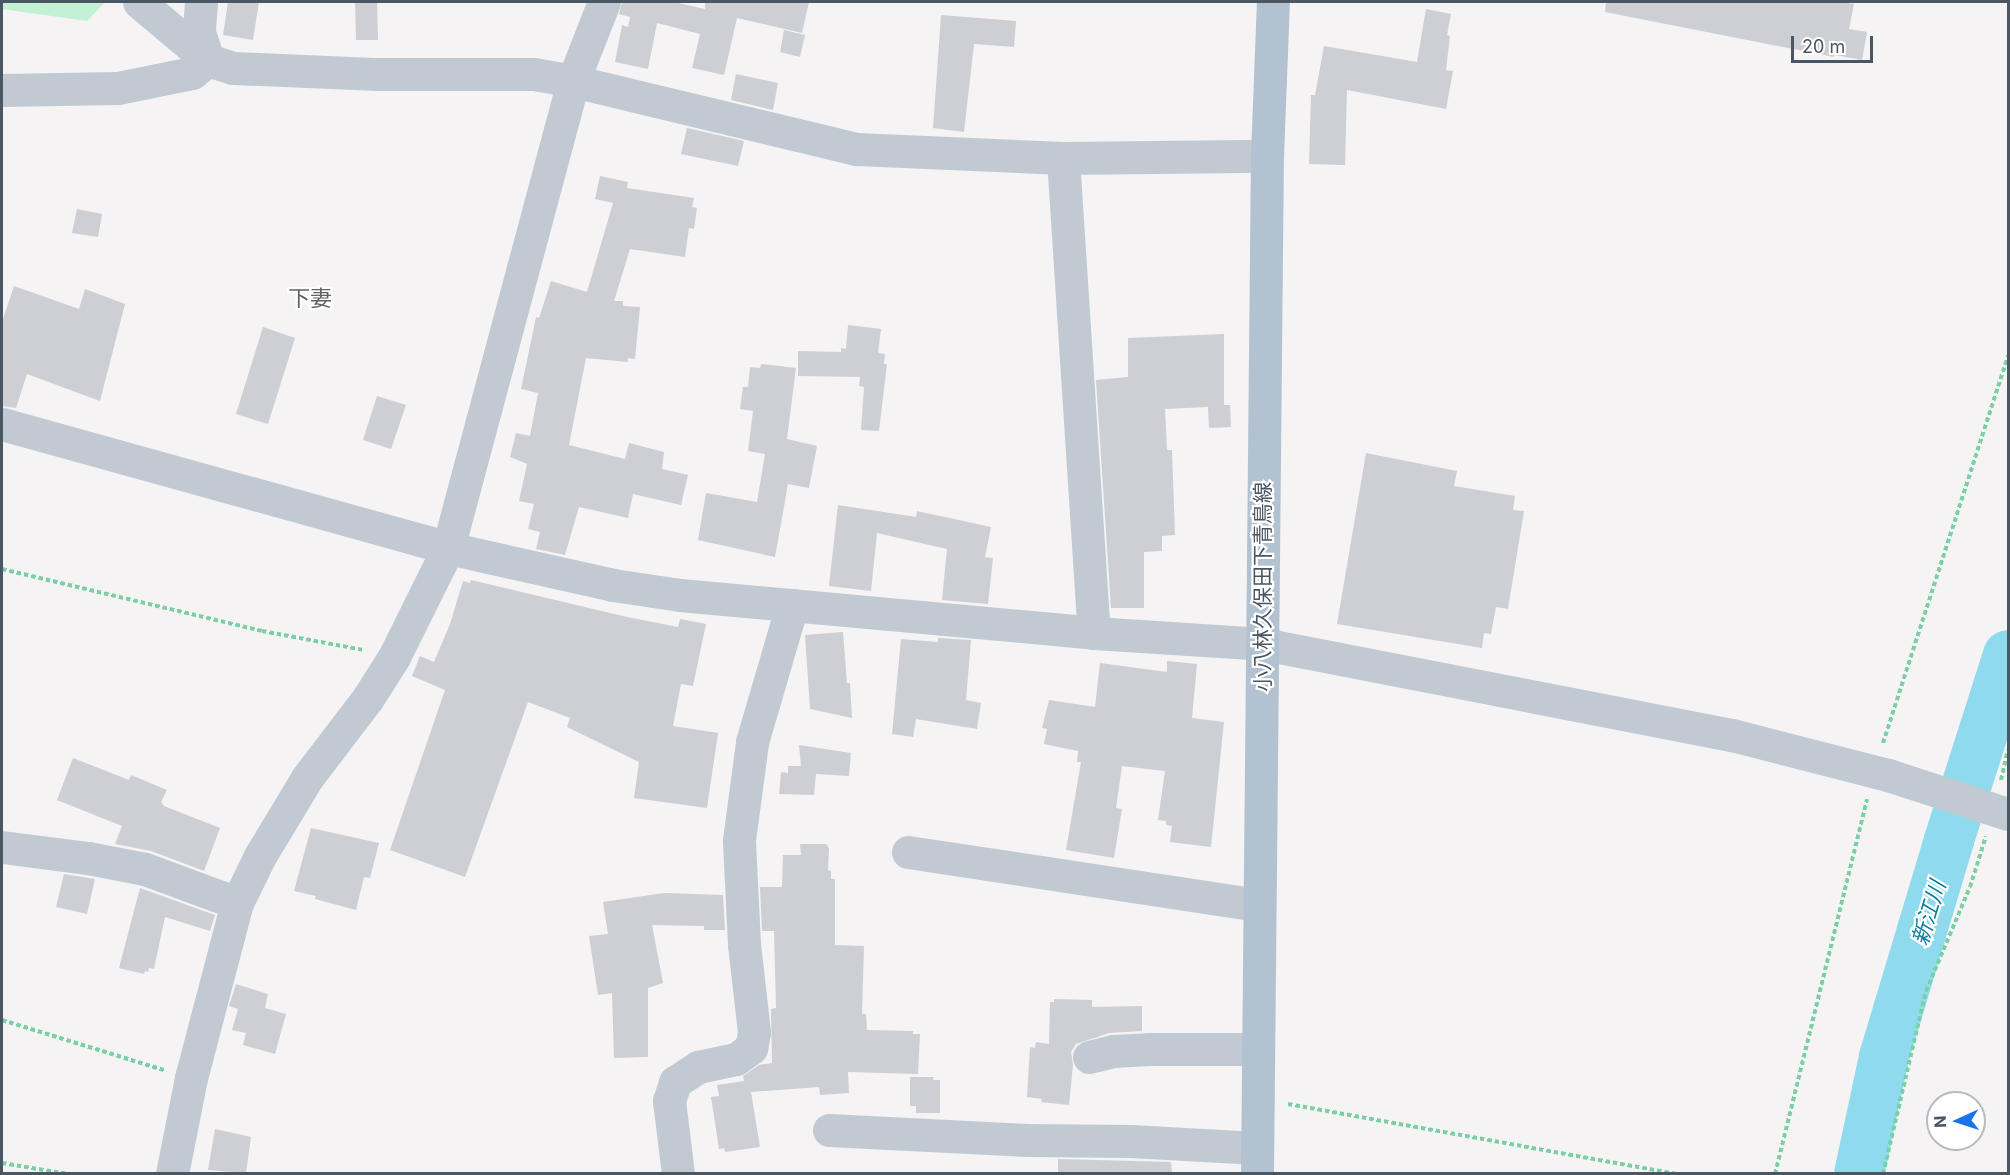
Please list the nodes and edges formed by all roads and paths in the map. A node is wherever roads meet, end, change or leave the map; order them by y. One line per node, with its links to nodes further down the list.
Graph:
1 (140, 2): 5 (street)
2 (201, 2): 5 (street)
3 (604, 2): 6 (street)
4 (1273, 2): 8 (main road, 小八林久保田下青鳥線)
5 (208, 60): 6 (street); 7 (street)
6 (573, 81): 9 (street); 12 (street)
7 (2, 90)
8 (1267, 156): 9 (street); 16 (main road, 小八林久保田下青鳥線)
9 (1064, 158): 15 (street)
10 (2008, 356): 19 (path)
11 (2, 423): 12 (street)
12 (447, 548): 14 (street); 17 (street)
13 (2, 569): 17 (path)
14 (792, 605): 15 (street); 35 (street)
15 (1094, 633): 16 (street)
16 (1263, 644): 19 (street); 24 (main road, 小八林久保田下青鳥線)
17 (394, 656): 23 (street)
18 (2008, 750): 20 (path)
19 (1881, 773): 20 (street); 37 (path)
20 (1994, 809): 38 (path)
21 (2, 847): 23 (street)
22 (908, 852): 24 (street)
23 (237, 903): 28 (street)
24 (1259, 905): 26 (main road, 小八林久保田下青鳥線)
25 (2, 1020): 28 (path)
26 (1258, 1049): 27 (street); 29 (main road, 小八林久保田下青鳥線)
27 (1089, 1057)
28 (190, 1078): 34 (street)
29 (1258, 1098): 31 (main road, 小八林久保田下青鳥線); 36 (path)
30 (829, 1130): 31 (street)
31 (1257, 1161)
32 (2, 1162): 33 (path)
33 (68, 1173)
34 (172, 1173)
35 (678, 1173)
36 (1677, 1173)
37 (1775, 1173)
38 (1883, 1173)

